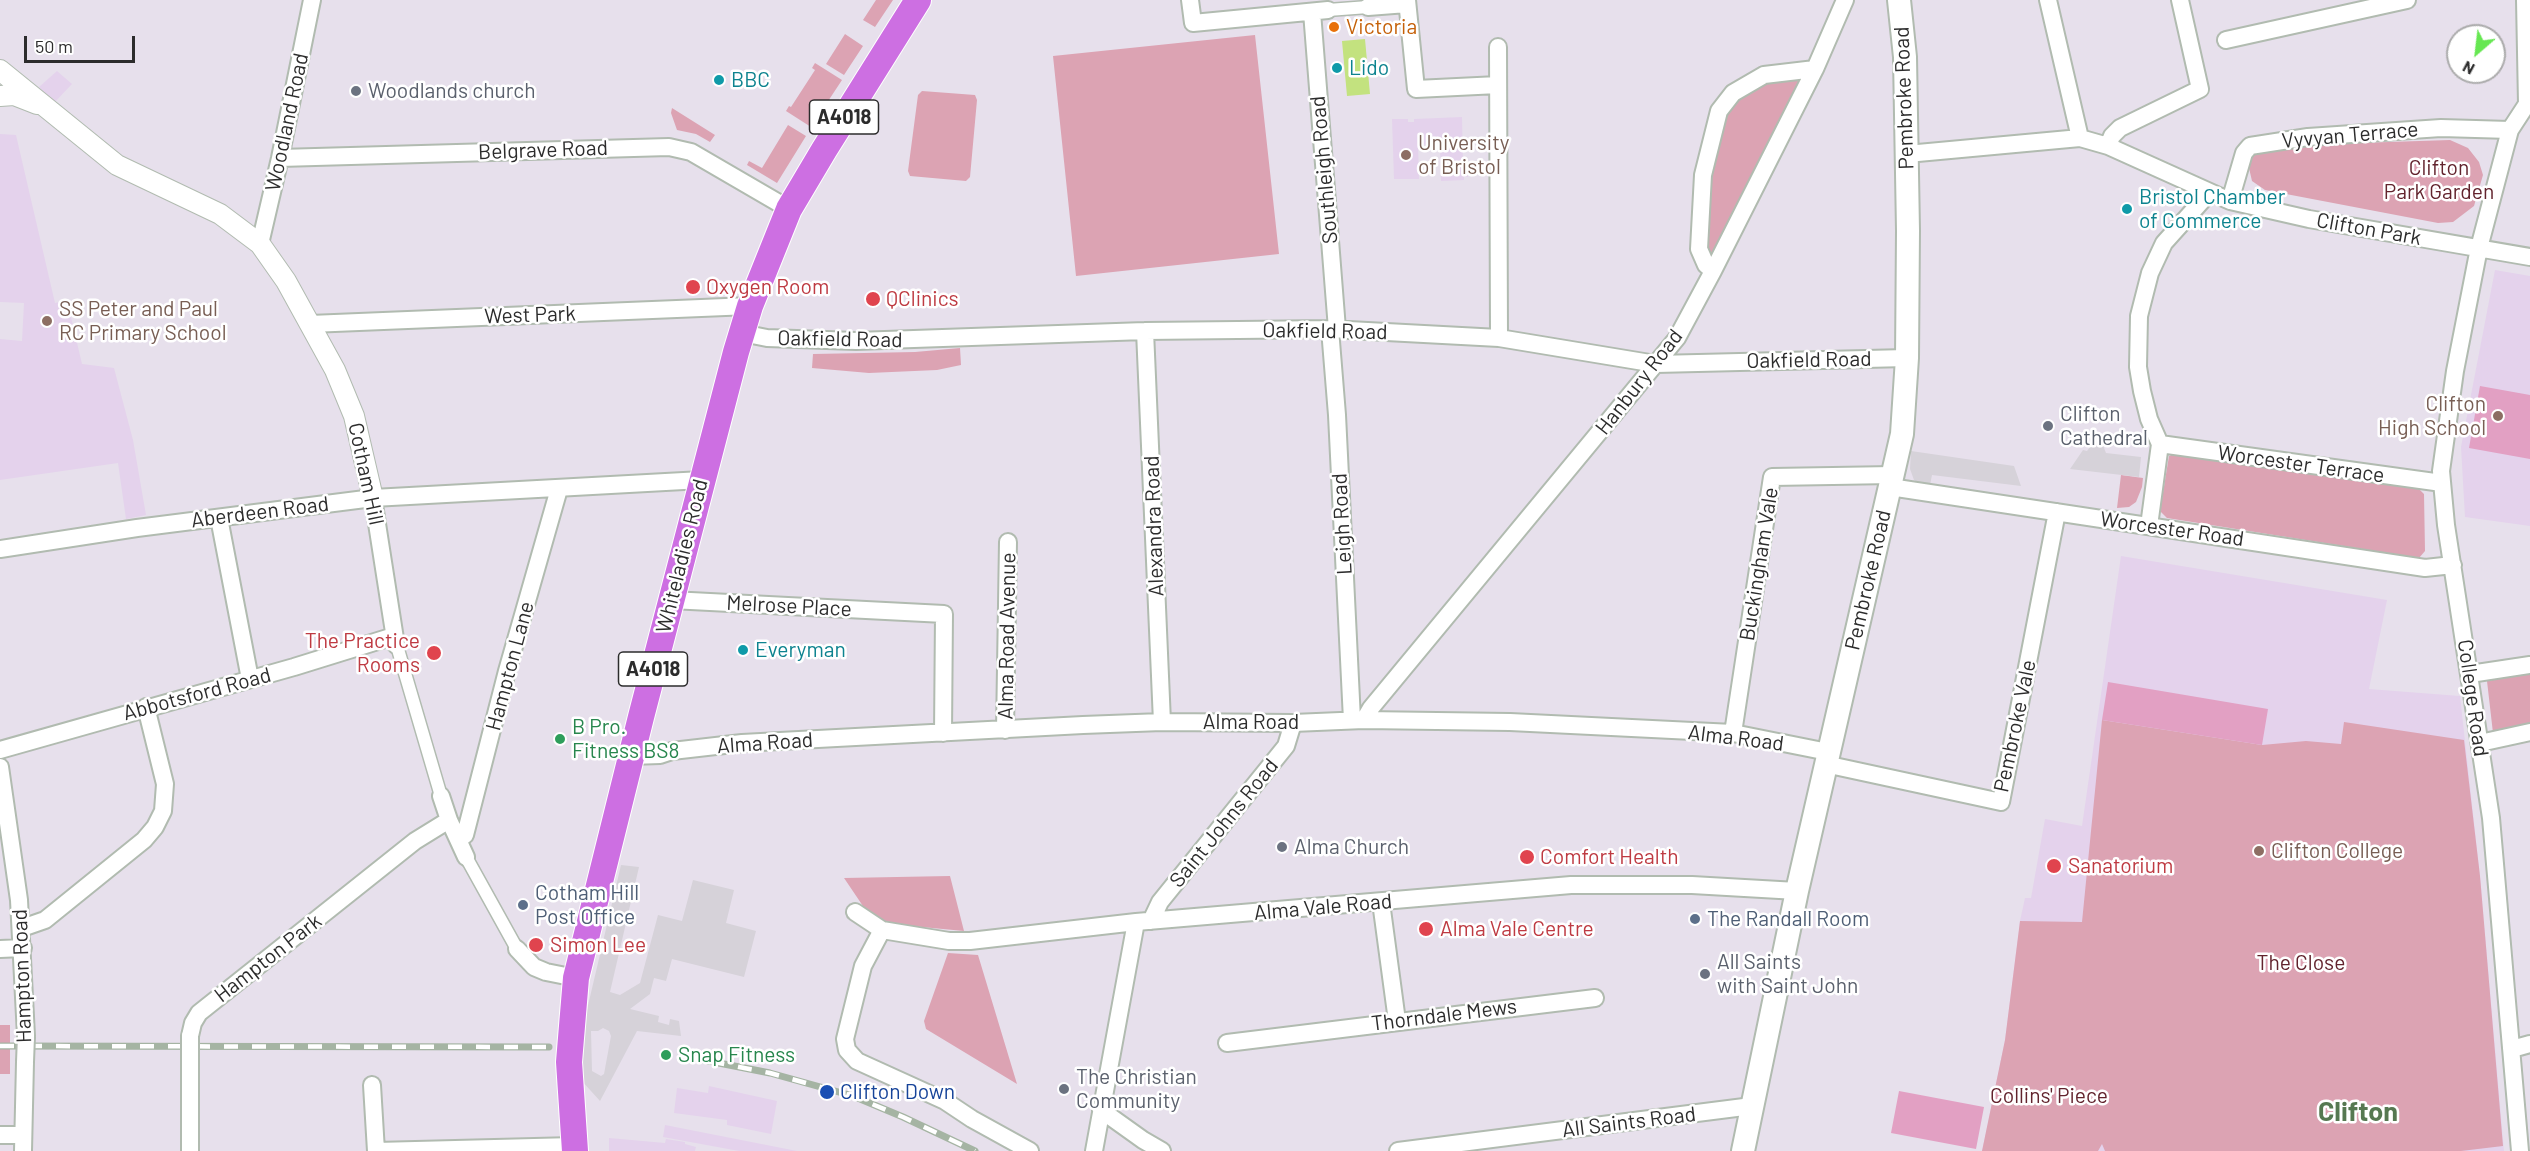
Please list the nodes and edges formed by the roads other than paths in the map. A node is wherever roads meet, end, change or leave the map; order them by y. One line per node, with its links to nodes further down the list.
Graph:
1 (312, 0): 24 (street, Woodland Road)
2 (918, 0): 27 (main road, Whiteladies Road / A4018)
3 (1190, 0): 12 (street)
4 (1845, 0): 15 (street, Hanbury Road)
5 (1899, 0): 23 (main road, Pembroke Road)
6 (2051, 0): 21 (street)
7 (2180, 0): 22 (street)
8 (2408, 0): 13 (street)
9 (2525, 0): 20 (street, College Road)
10 (1407, 2): 11 (street); 17 (street)
11 (1368, 8): 12 (street)
12 (1320, 11): 34 (street, Southleigh Road)
13 (2226, 40)
14 (1498, 47): 17 (street)
15 (1815, 69): 31 (street, Hanbury Road); 31 (street)
16 (0, 70): 19 (street, Cotham Hill)
17 (1498, 85): 37 (street)
18 (0, 96): 19 (street)
19 (49, 112): 28 (street, Cotham Hill)
20 (2518, 126): 26 (street, Vyvyan Terrace); 29 (street, College Road)
21 (2080, 138): 22 (street, Clifton Park); 23 (street, Clifton Park)
22 (2108, 146): 25 (street, Clifton Park)
23 (1907, 154): 38 (main road, Pembroke Road)
24 (280, 158): 27 (street, Belgrave Road); 28 (street, Woodland Road)
25 (2209, 193): 26 (street, Clifton Park); 40 (street)
26 (2230, 201): 29 (street, Clifton Park)
27 (789, 209): 32 (main road, Whiteladies Road / A4018)
28 (260, 244): 33 (street, Cotham Hill)
29 (2480, 248): 30 (street, Clifton Park); 43 (street, College Road)
30 (2530, 257)
31 (1713, 271): 39 (street, Hanbury Road)
32 (750, 306): 33 (street, West Park); 36 (main road, Whiteladies Road / A4018)
33 (310, 324): 45 (street, Cotham Hill)
34 (1334, 329): 35 (street, Oakfield Road); 37 (street, Oakfield Road); 58 (street, Leigh Road)
35 (1144, 331): 36 (street, Oakfield Road); 59 (street, Alexandra Road)
36 (742, 333): 41 (main road, Whiteladies Road / A4018)
37 (1499, 338): 39 (street, Oakfield Road)
38 (1907, 357): 39 (street, Oakfield Road); 42 (main road, Pembroke Road)
39 (1656, 364): 58 (street, Hanbury Road)
40 (2160, 444): 43 (street, Worcester Terrace); 48 (street)
41 (702, 480): 44 (street, Aberdeen Road); 52 (main road, Whiteladies Road / A4018)
42 (1892, 481): 46 (street, Worcester Road); 64 (street, Buckingham Vale); 68 (main road, Pembroke Road)
43 (2442, 483): 51 (street, College Road)
44 (559, 489): 45 (street, Aberdeen Road); 72 (street, Hampton Lane)
45 (373, 498): 47 (street, Aberdeen Road); 53 (street, Cotham Hill)
46 (2057, 512): 48 (street, Worcester Road); 68 (street, Pembroke Vale)
47 (219, 518): 50 (street, Aberdeen Road); 56 (street)
48 (2149, 526): 51 (street, Worcester Road)
49 (1008, 542): 61 (street, Alma Road Avenue)
50 (0, 549)
51 (2453, 566): 55 (street, College Road)
52 (671, 600): 63 (street, Melrose Place); 66 (main road, Whiteladies Road / A4018)
53 (395, 641): 56 (street, Abbotsford Road); 70 (street, Cotham Hill)
54 (2530, 664): 55 (street)
55 (2470, 674): 65 (street, College Road)
56 (250, 679): 57 (street, Abbotsford Road)
57 (146, 707): 67 (street, Abbotsford Road); 78 (street)
58 (1358, 720): 60 (street, Alma Road); 64 (street, Alma Road)
59 (1162, 722): 60 (street, Alma Road); 61 (street, Alma Road)
60 (1293, 723): 77 (street, Saint Johns Road)
61 (1005, 730): 63 (street, Alma Road)
62 (2530, 732): 65 (street)
63 (943, 733): 66 (street, Alma Road)
64 (1733, 733): 68 (street, Alma Road)
65 (2480, 742): 88 (street, College Road)
66 (633, 747): 83 (main road, Whiteladies Road / A4018)
67 (0, 750)
68 (1827, 758): 74 (main road, Pembroke Road)
69 (0, 776): 78 (street, Hampton Road)
70 (441, 796): 71 (street, Cotham Hill)
71 (448, 820): 72 (street, Cotham Hill); 96 (street, Hampton Park, bridge)
72 (458, 839): 73 (street, Cotham Hill)
73 (466, 857): 82 (street, Cotham Hill)
74 (1797, 891): 75 (street, Alma Vale Road); 90 (main road, Pembroke Road)
75 (1382, 902): 77 (street, Alma Vale Road); 85 (street)
76 (855, 912): 79 (street, Alma Vale Road)
77 (1143, 921): 79 (street, Alma Vale Road); 91 (street, Saint Johns Road)
78 (22, 928): 80 (street, Hampton Road)
79 (882, 930): 98 (street)
80 (23, 948): 81 (street); 93 (street, Hampton Road, bridge)
81 (0, 949)
82 (517, 950): 83 (street, Cotham Hill)
83 (576, 978): 95 (main road, Whiteladies Road / A4018)
84 (1595, 998): 85 (street, Thorndale Mews)
85 (1397, 1021): 86 (street, Thorndale Mews)
86 (1227, 1043)
87 (2530, 1044): 88 (street)
88 (2512, 1049): 103 (street, College Road)
89 (372, 1085): 97 (street)
90 (1752, 1106): 94 (street, All Saints Road); 102 (main road, Pembroke Road)
91 (1101, 1110): 99 (street, Saint Johns Road); 100 (street)
92 (0, 1135): 93 (street)
93 (23, 1143)
94 (1517, 1144): 101 (street, All Saints Road)
95 (574, 1148): 97 (street)
96 (190, 1151)
97 (376, 1151)
98 (1030, 1151)
99 (1094, 1151)
100 (1162, 1151)
101 (1398, 1151)
102 (1743, 1151)
103 (2520, 1151)

